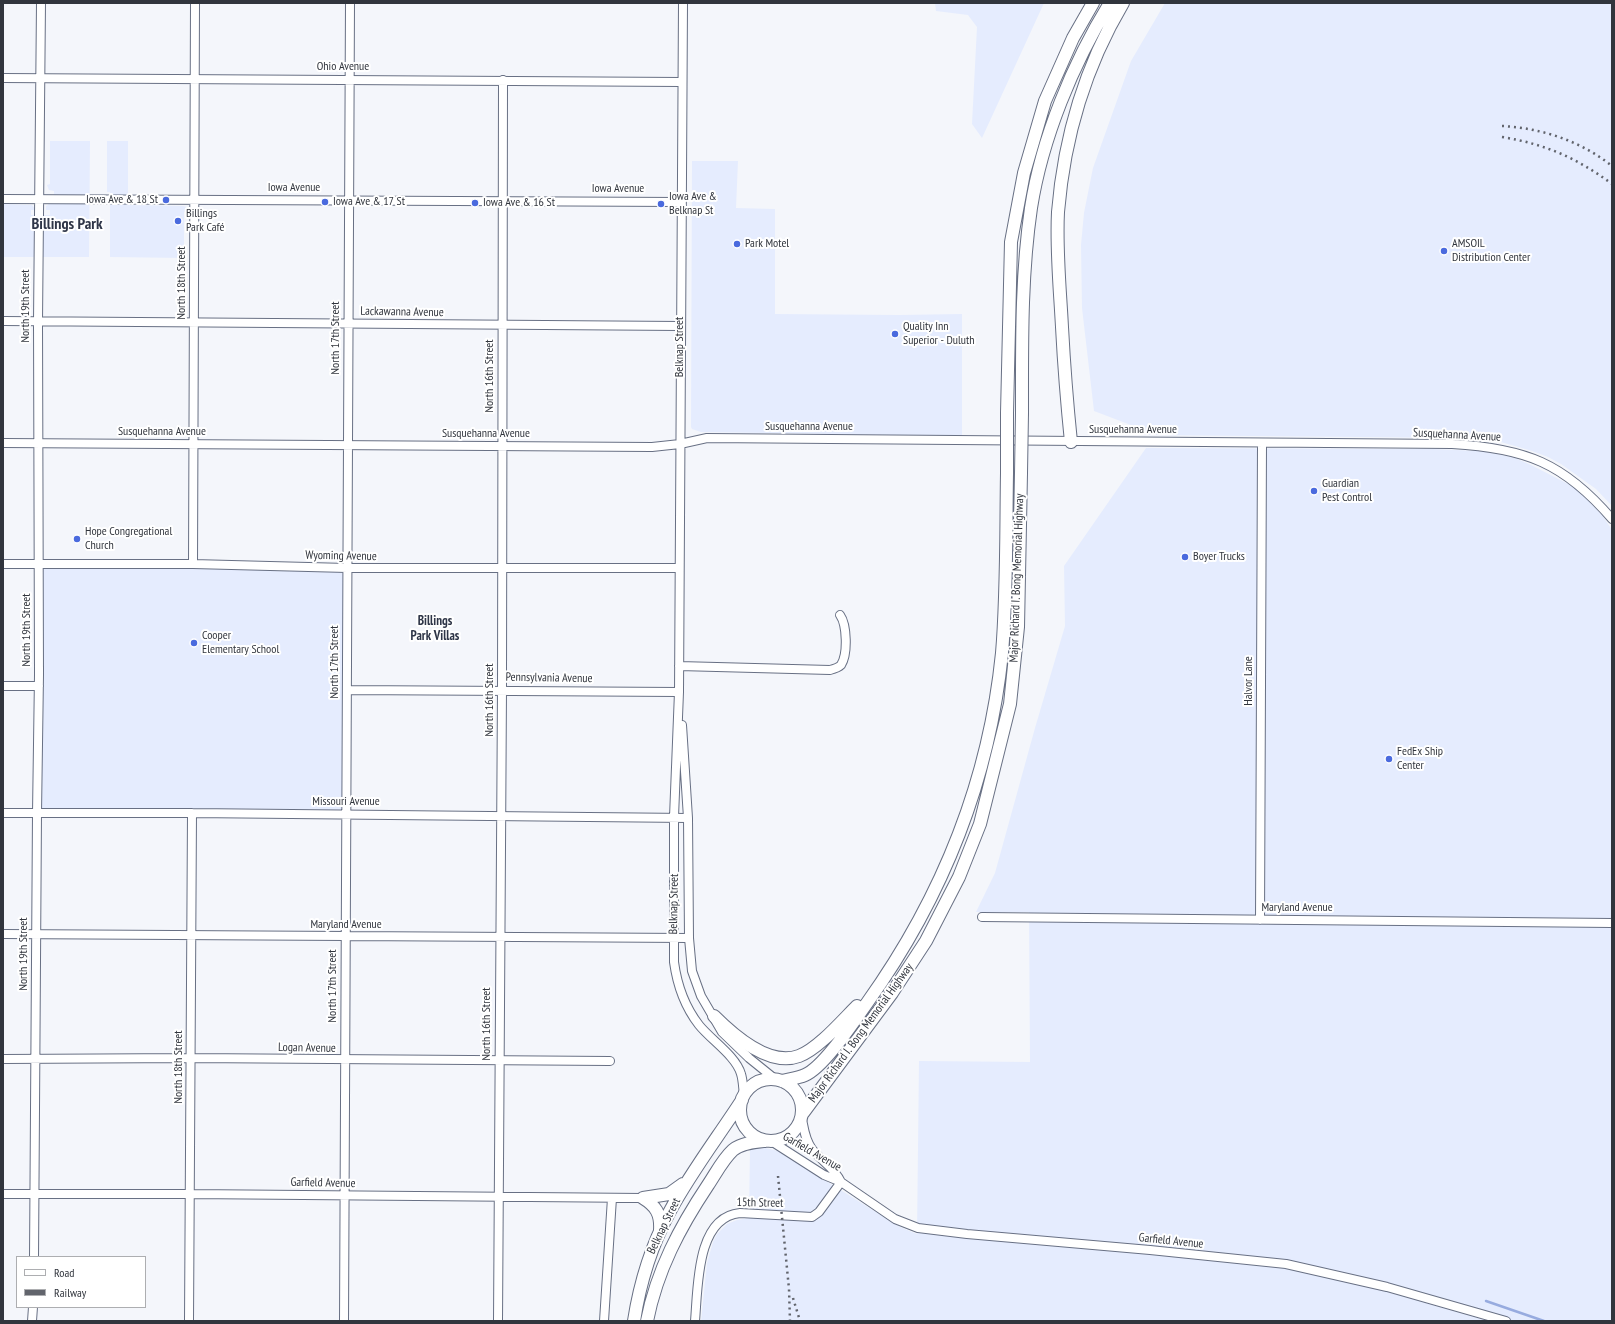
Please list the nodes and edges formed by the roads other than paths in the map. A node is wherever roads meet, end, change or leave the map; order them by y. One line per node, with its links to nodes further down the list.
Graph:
1 (41, 3): 9 (street, North 19th Street)
2 (195, 3): 10 (street, North 18th Street)
3 (350, 3): 11 (street, North 17th Street)
4 (683, 3): 13 (street, Belknap Street)
5 (1093, 3): 65 (highway, Major Richard I. Bong Memorial Highway, bridge)
6 (1110, 3): 75 (highway, Major Richard I. Bong Memorial Highway, bridge)
7 (1123, 3): 26 (highway)
8 (3, 78): 9 (street, Ohio Avenue)
9 (41, 78): 10 (street, Ohio Avenue); 15 (street, North 19th Street)
10 (194, 78): 11 (street, Ohio Avenue); 16 (street, North 18th Street)
11 (350, 79): 12 (street, Ohio Avenue); 17 (street, North 17th Street)
12 (503, 80): 13 (street, Ohio Avenue); 18 (street, North 16th Street)
13 (682, 82): 19 (street, Belknap Street)
14 (3, 199): 15 (street, Iowa Avenue)
15 (39, 199): 16 (street, Iowa Avenue); 21 (street, North 19th Street)
16 (194, 200): 17 (street, Iowa Avenue); 22 (street, North 18th Street)
17 (349, 200): 18 (street, Iowa Avenue); 23 (street, North 17th Street)
18 (503, 201): 19 (street, Iowa Avenue); 24 (street, North 16th Street)
19 (681, 202): 25 (street, Belknap Street)
20 (3, 321): 21 (street, Lackawanna Avenue)
21 (38, 321): 22 (street, Lackawanna Avenue); 29 (street, North 19th Street)
22 (194, 322): 23 (street, Lackawanna Avenue); 30 (street, North 18th Street)
23 (348, 323): 24 (street, Lackawanna Avenue); 32 (street, North 17th Street)
24 (502, 325): 25 (street, Lackawanna Avenue); 33 (street, North 16th Street)
25 (680, 326): 31 (street, Belknap Street)
26 (1070, 442): 28 (street, Susquehanna Avenue); 31 (street, Susquehanna Avenue)
27 (3, 443): 29 (street, Susquehanna Avenue)
28 (1262, 443): 34 (street, Susquehanna Avenue); 56 (street, Halvor Lane)
29 (38, 444): 30 (street, Susquehanna Avenue); 36 (street, North 19th Street)
30 (193, 444): 32 (street, Susquehanna Avenue); 37 (street, North 18th Street)
31 (680, 444): 33 (street, Susquehanna Avenue); 39 (street, Belknap Street)
32 (348, 446): 33 (street, Susquehanna Avenue); 38 (street, North 17th Street)
33 (502, 446): 40 (street, North 16th Street)
34 (1612, 519)
35 (3, 564): 36 (street, Wyoming Avenue)
36 (39, 564): 37 (street, Wyoming Avenue); 44 (street, North 19th Street)
37 (193, 564): 38 (street, Wyoming Avenue)
38 (347, 568): 40 (street, Wyoming Avenue); 45 (street, North 17th Street)
39 (679, 568): 40 (street, Wyoming Avenue); 42 (street, Belknap Street)
40 (502, 569): 46 (street, North 16th Street)
41 (840, 615): 42 (street)
42 (679, 666): 47 (street, Belknap Street)
43 (3, 686): 44 (street)
44 (39, 686): 49 (street, North 19th Street)
45 (347, 690): 46 (street, Pennsylvania Avenue); 51 (street, North 17th Street)
46 (502, 690): 47 (street, Pennsylvania Avenue); 52 (street, North 16th Street)
47 (679, 692): 53 (street, Belknap Street); 54 (street, Belknap Street)
48 (3, 813): 49 (street, Missouri Avenue)
49 (37, 813): 50 (street, Missouri Avenue); 59 (street, North 19th Street)
50 (192, 813): 51 (street, Missouri Avenue); 60 (street, North 18th Street)
51 (346, 814): 52 (street, Missouri Avenue); 61 (street, North 17th Street)
52 (501, 815): 53 (street, Missouri Avenue); 62 (street, North 16th Street)
53 (674, 817): 54 (street, Missouri Avenue); 63 (street, Belknap Street)
54 (688, 818): 64 (street, Belknap Street)
55 (982, 917): 56 (street, Maryland Avenue)
56 (1260, 920): 57 (street, Maryland Avenue)
57 (1612, 923)
58 (3, 934): 59 (street, Maryland Avenue)
59 (36, 934): 60 (street, Maryland Avenue); 69 (street, North 19th Street)
60 (191, 936): 61 (street, Maryland Avenue); 67 (street, North 18th Street)
61 (346, 937): 62 (street, Maryland Avenue); 70 (street, North 17th Street)
62 (500, 938): 63 (street, Maryland Avenue); 71 (street, North 16th Street)
63 (674, 938): 64 (street, Maryland Avenue); 74 (street, Belknap Street)
64 (689, 938): 66 (street, Belknap Street)
65 (880, 984): 66 (highway); 73 (highway, Major Richard I. Bong Memorial Highway)
66 (714, 1016): 73 (street, Belknap Street)
67 (191, 1058): 69 (street, Logan Avenue); 70 (street, Logan Avenue); 81 (street, North 18th Street)
68 (3, 1059): 69 (street, Logan Avenue)
69 (36, 1059): 80 (street, North 19th Street)
70 (345, 1060): 71 (street, Logan Avenue); 82 (street, North 17th Street)
71 (499, 1061): 72 (street, Logan Avenue); 83 (street, North 16th Street)
72 (610, 1061)
73 (779, 1080): 74 (highway); 75 (highway)
74 (743, 1098): 76 (highway); 77 (highway, Belknap Street)
75 (802, 1116): 76 (highway); 78 (street, Garfield Avenue)
76 (768, 1141): 78 (street, Garfield Avenue); 95 (highway, Belknap Street)
77 (689, 1180): 85 (highway); 86 (highway, Belknap Street)
78 (841, 1182): 96 (street, 15th Street); 97 (street, Garfield Avenue)
79 (3, 1194): 80 (street, Garfield Avenue)
80 (35, 1194): 81 (street, Garfield Avenue); 87 (street, North 19th Street)
81 (190, 1194): 82 (street, Garfield Avenue); 90 (street, North 18th Street)
82 (344, 1196): 83 (street, Garfield Avenue); 91 (street, North 17th Street)
83 (498, 1197): 84 (street, Garfield Avenue); 92 (street, North 16th Street)
84 (612, 1198): 85 (street, Garfield Avenue); 93 (street)
85 (643, 1198): 86 (highway)
86 (660, 1231): 94 (highway, Belknap Street)
87 (34, 1256)
88 (33, 1308): 89 (street)
89 (32, 1321)
90 (189, 1321)
91 (344, 1321)
92 (498, 1321)
93 (604, 1321)
94 (634, 1321)
95 (647, 1321)
96 (695, 1321)
97 (1506, 1321)

